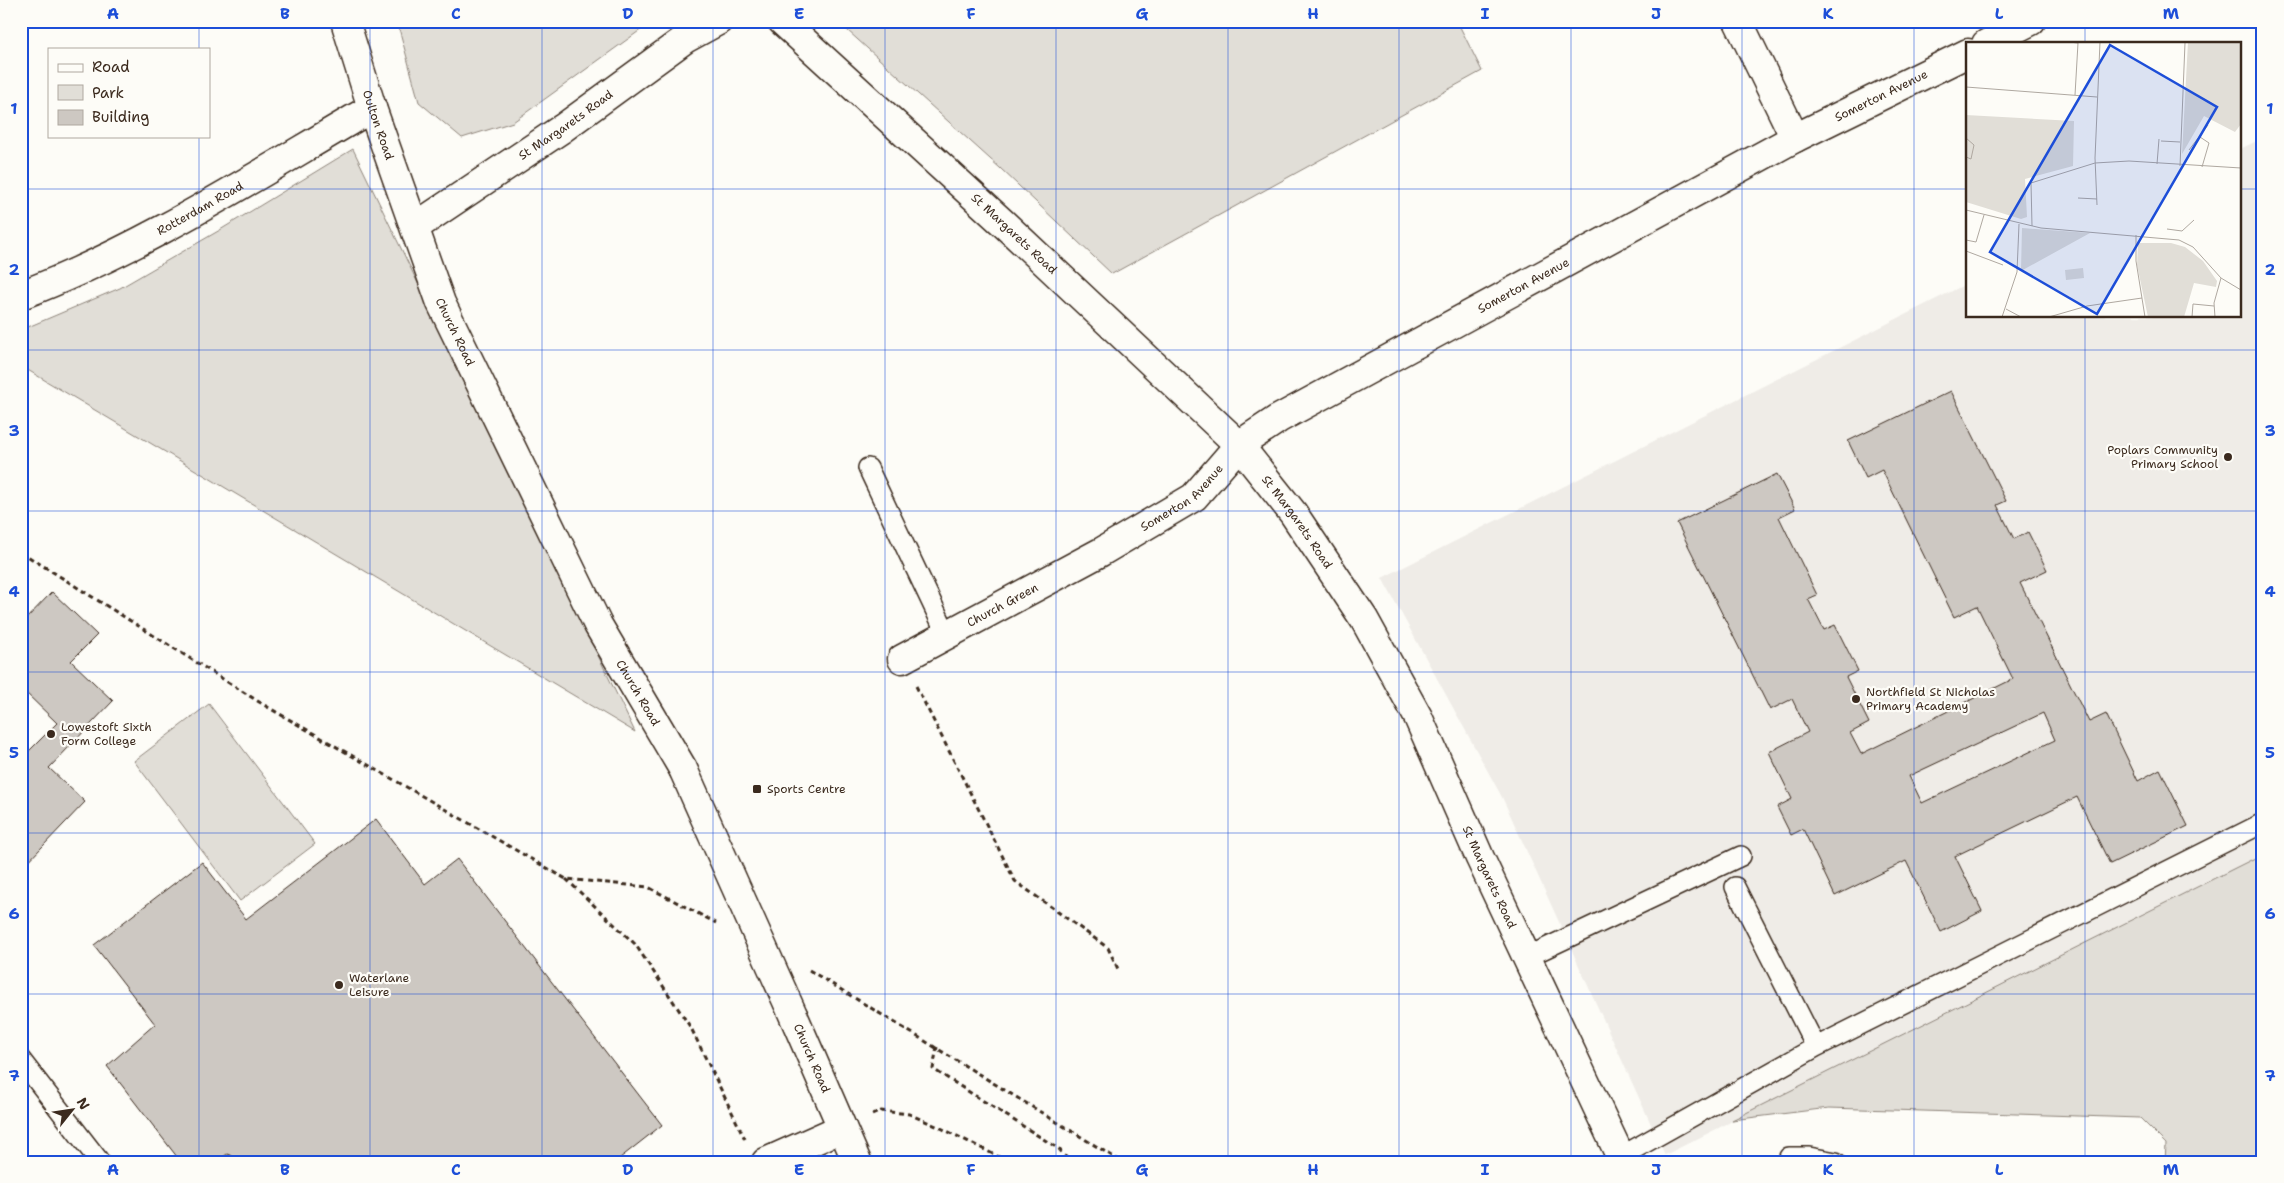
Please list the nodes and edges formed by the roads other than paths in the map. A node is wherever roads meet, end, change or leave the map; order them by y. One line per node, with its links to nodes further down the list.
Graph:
1 (345, 21): 8 (street, Oulton Road)
2 (718, 21): 10 (street, St Margarets Road)
3 (782, 21): 12 (street, St Margarets Road)
4 (1738, 21): 9 (street)
5 (2031, 21): 6 (street)
6 (1990, 42)
7 (1966, 54): 9 (street, Somerton Avenue)
8 (372, 108): 10 (street, Oulton Road); 11 (street, Rotterdam Road)
9 (1795, 138): 12 (street, Somerton Avenue)
10 (415, 227): 23 (street, Church Road, bridge)
11 (21, 295)
12 (1238, 445): 14 (street, Somerton Avenue); 20 (street, St Margarets Road)
13 (868, 468): 15 (lane)
14 (1101, 552): 15 (street, Church Green)
15 (947, 635): 16 (street, Church Green)
16 (902, 659)
17 (2263, 823): 21 (lane)
18 (1741, 856): 20 (lane)
19 (1734, 887): 21 (lane)
20 (1527, 957): 26 (street, St Margarets Road)
21 (1816, 1047): 26 (lane)
22 (21, 1060): 27 (lane)
23 (842, 1128): 24 (street); 28 (street, Church Road)
24 (757, 1153)
25 (1789, 1158): 29 (lane)
26 (1621, 1159)
27 (100, 1162)
28 (856, 1162)
29 (1836, 1162)

